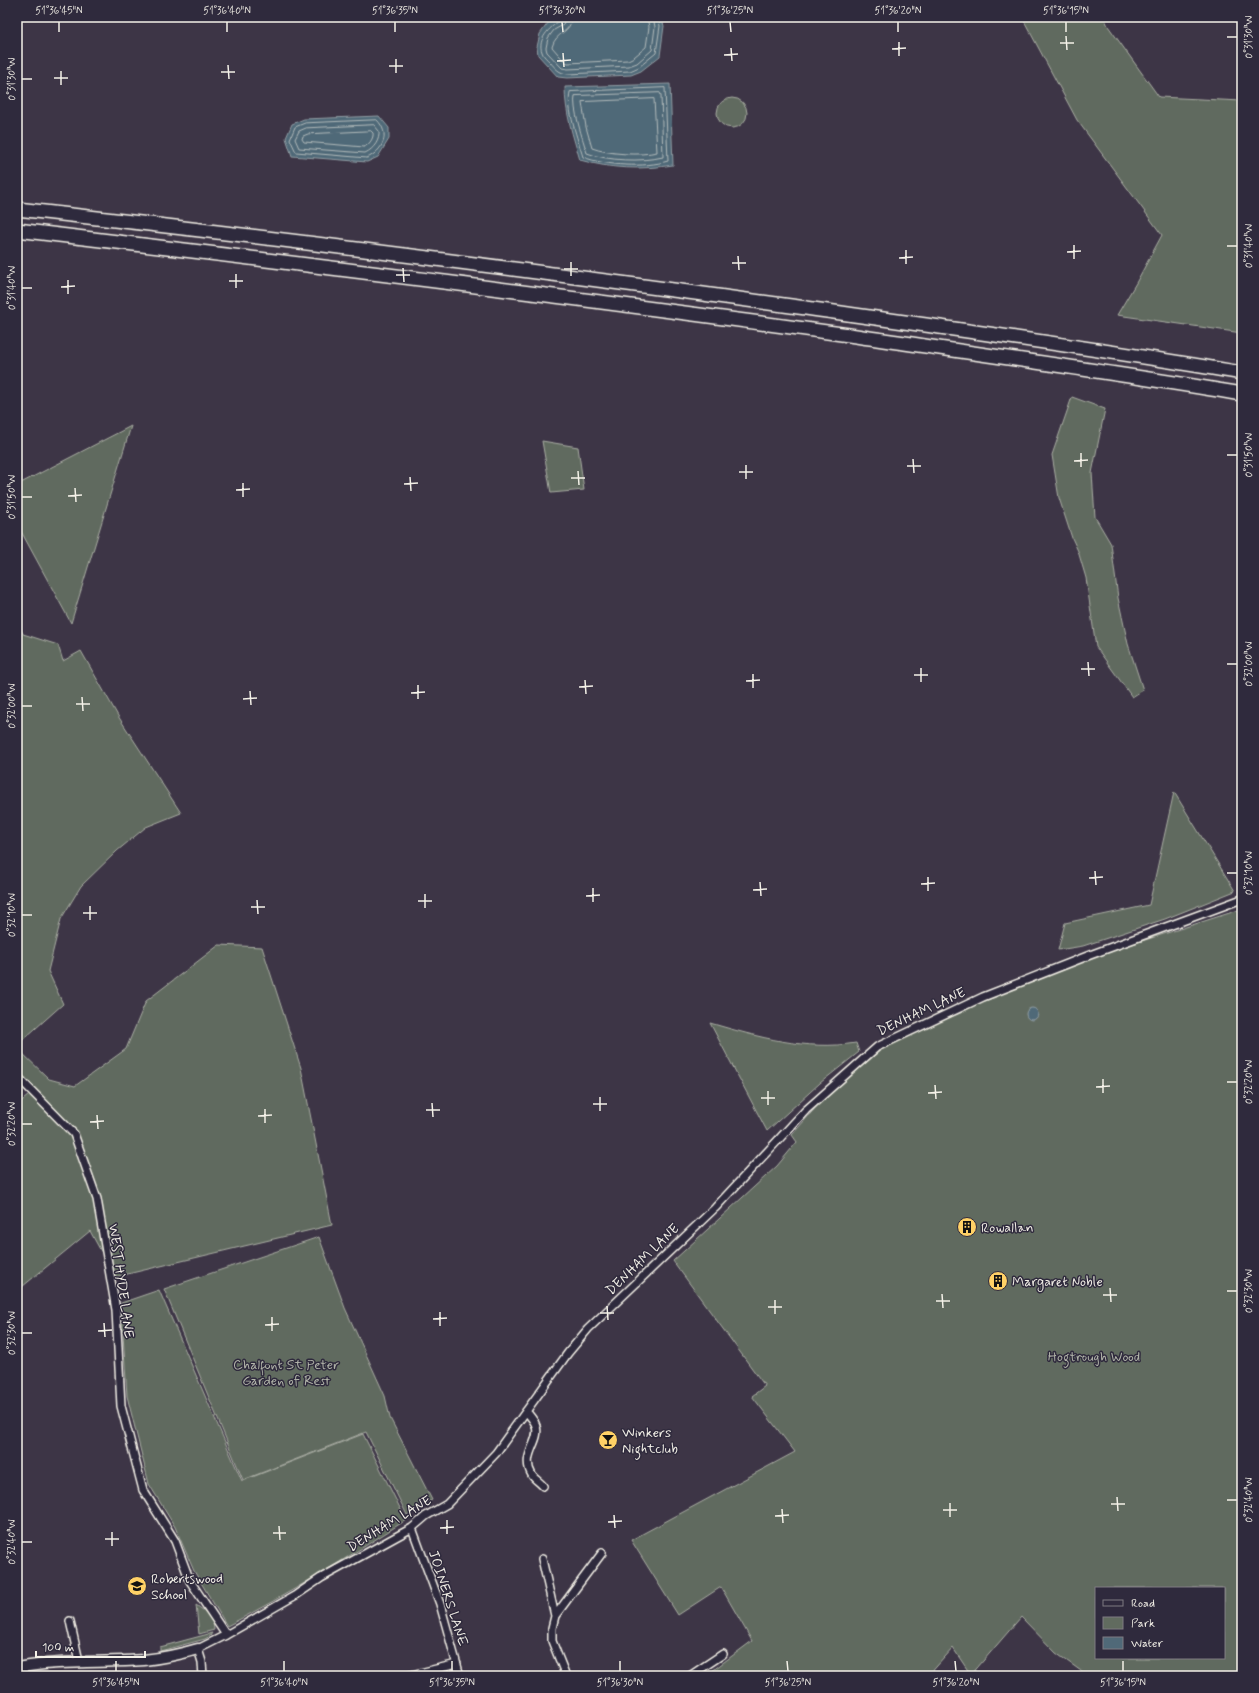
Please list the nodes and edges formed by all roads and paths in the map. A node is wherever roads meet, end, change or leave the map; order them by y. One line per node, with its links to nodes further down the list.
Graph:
1 (17, 209): 3 (highway)
2 (17, 230): 4 (highway)
3 (1242, 373)
4 (1242, 394)
5 (1242, 899): 7 (street, DENHAM LANE)
6 (17, 1076): 14 (street, WEST HYDE LANE)
7 (526, 1411): 8 (street); 9 (street, DENHAM LANE)
8 (543, 1486)
9 (412, 1528): 14 (street, DENHAM LANE); 18 (street, JOINERS LANE)
10 (602, 1553): 12 (street)
11 (542, 1559): 12 (street)
12 (555, 1616): 23 (street)
13 (70, 1622): 17 (street)
14 (226, 1635): 15 (street, DENHAM LANE)
15 (198, 1649): 17 (street, DENHAM LANE); 20 (street)
16 (723, 1654): 24 (street)
17 (79, 1662): 19 (street, DENHAM LANE)
18 (457, 1664): 21 (street); 22 (street, JOINERS LANE)
19 (17, 1668)
20 (203, 1676)
21 (407, 1676)
22 (460, 1676)
23 (566, 1676)
24 (690, 1676)

